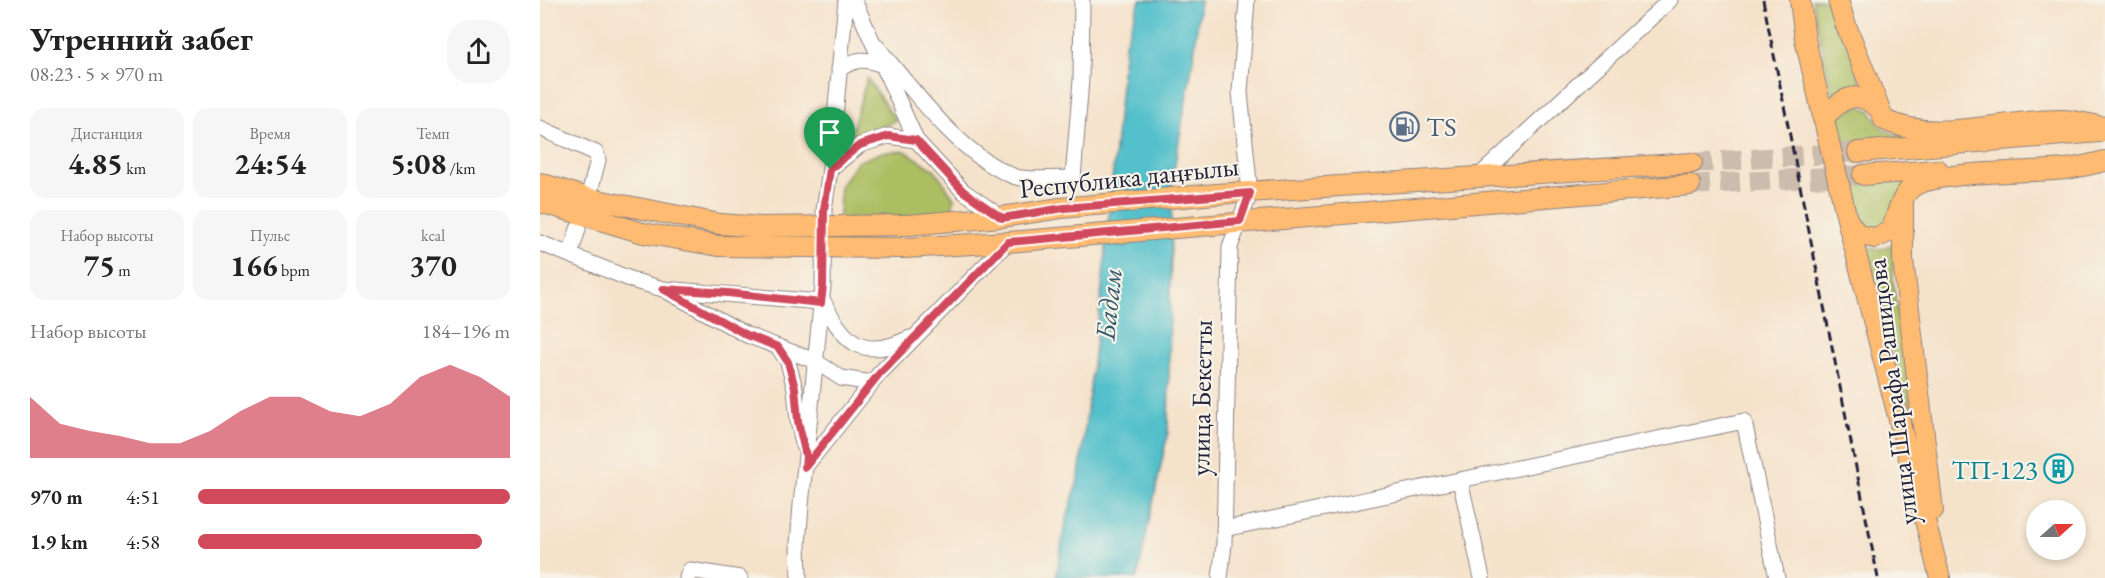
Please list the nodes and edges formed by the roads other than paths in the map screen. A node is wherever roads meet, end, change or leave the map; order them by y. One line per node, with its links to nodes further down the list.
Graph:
1 (846, 0): 10 (street)
2 (854, 0): 8 (street)
3 (1082, 0): 8 (street)
4 (1247, 0): 26 (street)
5 (1670, 0): 21 (street)
6 (1800, 0): 12 (main road, улица Шарафа Рашидова)
7 (1838, 0): 11 (main road)
8 (873, 42): 9 (street)
9 (883, 65): 10 (street); 15 (street)
10 (839, 69): 19 (street)
11 (1879, 109): 12 (main road); 14 (main road)
12 (1823, 119): 30 (main road, улица Шарафа Рашидова)
13 (540, 128): 24 (street)
14 (2105, 129): 16 (main road)
15 (916, 140): 19 (street); 25 (street)
16 (1858, 152)
17 (2105, 160): 20 (main road); 27 (main road)
18 (1692, 163): 21 (main road, Республика даңғылы)
19 (830, 169): 39 (street)
20 (1863, 175)
21 (1477, 178): 26 (main road, Республика даңғылы)
22 (540, 183): 31 (main road, Республика даңғылы, bridge)
23 (1690, 185): 32 (main road, Республика даңғылы)
24 (591, 188)
25 (963, 191): 29 (street); 31 (street)
26 (1243, 193): 29 (main road, Республика даңғылы); 32 (street, улица Бекетты)
27 (1903, 200): 30 (main road); 54 (main road, улица Шарафа Рашидова)
28 (540, 202): 34 (main road, Республика даңғылы, bridge)
29 (1002, 218): 31 (main road, Республика даңғылы)
30 (1847, 219): 54 (main road, улица Шарафа Рашидова)
31 (960, 221)
32 (1237, 221): 34 (main road, Республика даңғылы); 47 (street, улица Бекетты)
33 (578, 229): 36 (street)
34 (1008, 242): 41 (street)
35 (540, 243): 36 (street)
36 (570, 255): 37 (street)
37 (663, 289): 38 (street); 40 (street)
38 (728, 293): 39 (street); 40 (street)
39 (821, 300): 41 (street); 43 (street)
40 (721, 320): 42 (street)
41 (918, 334): 44 (street)
42 (778, 347): 43 (street); 45 (street)
43 (815, 362): 44 (street); 45 (street)
44 (872, 383): 45 (street)
45 (805, 461): 50 (street)
46 (1460, 480): 47 (street); 52 (street); 53 (street)
47 (1224, 529): 51 (street, улица Бекетты)
48 (687, 578): 49 (street)
49 (740, 578)
50 (799, 578)
51 (1220, 578)
52 (1482, 578)
53 (1777, 578)
54 (1941, 578)

